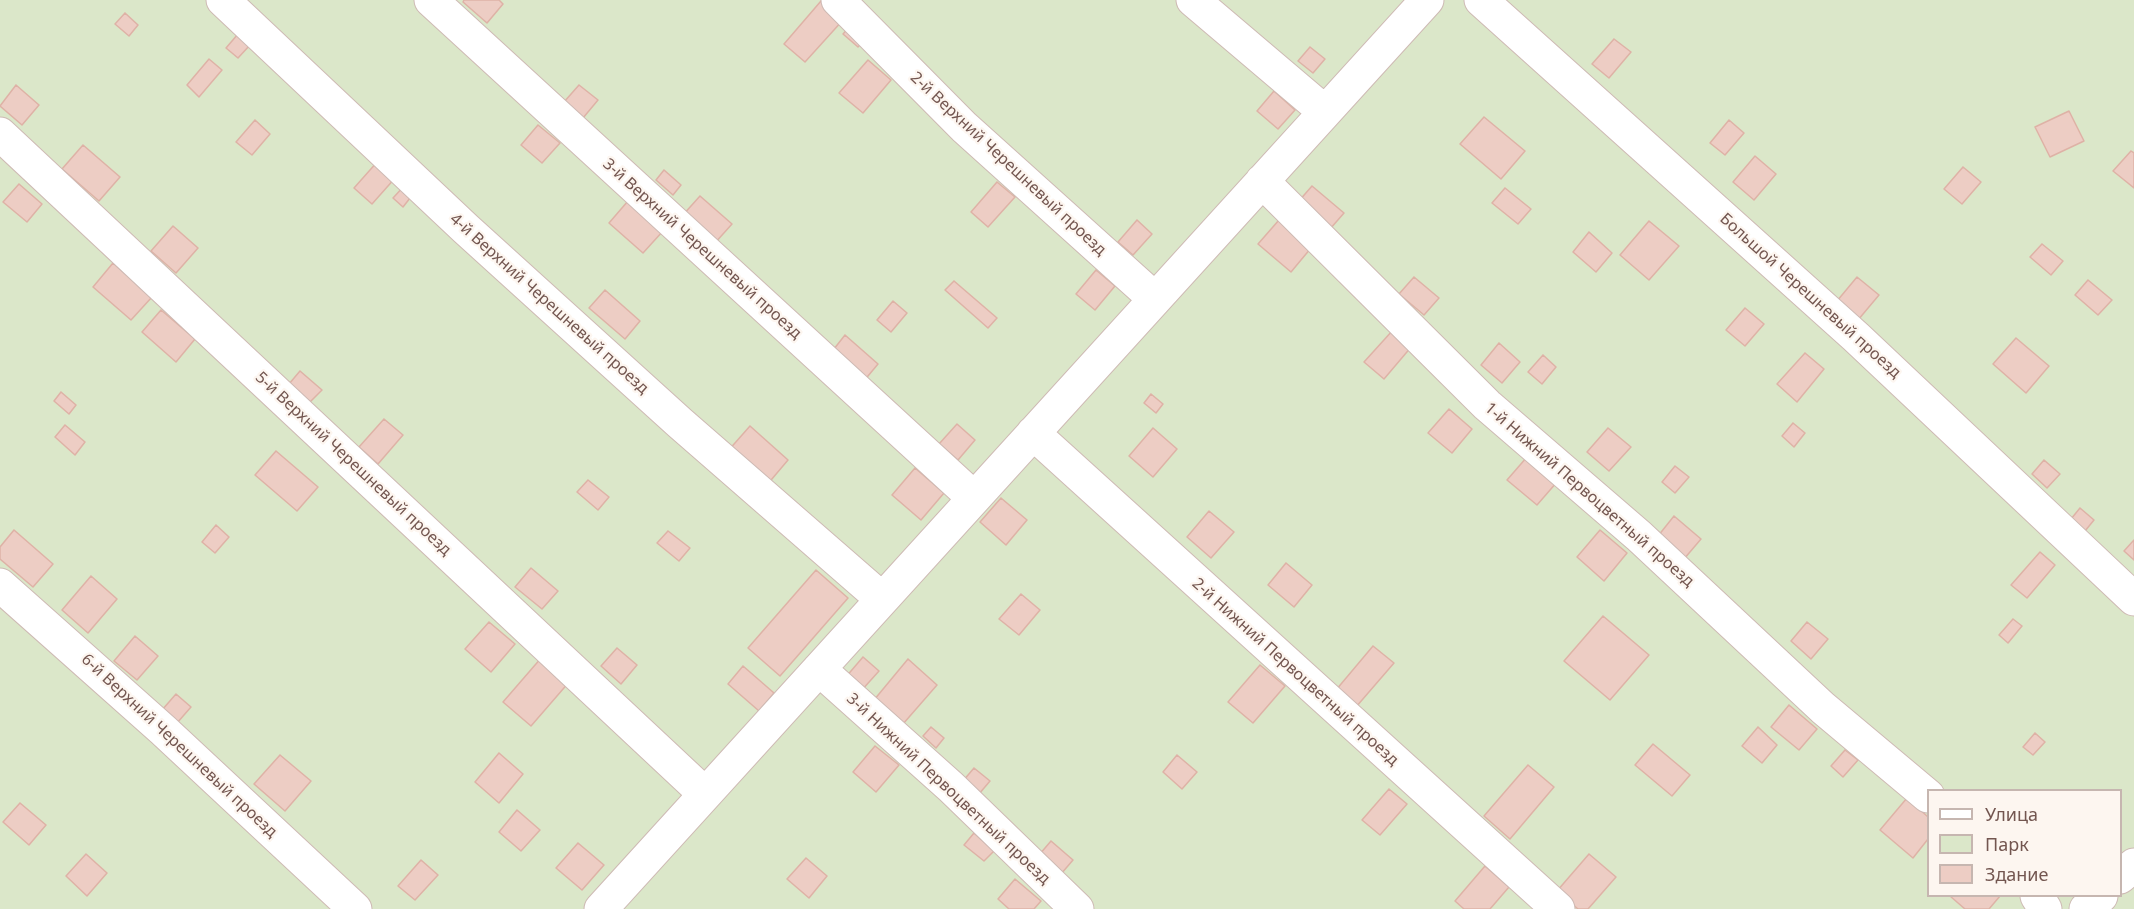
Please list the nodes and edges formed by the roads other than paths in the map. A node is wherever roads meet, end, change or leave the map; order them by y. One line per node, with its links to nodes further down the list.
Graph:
1 (223, 0): 14 (lane, 4-й Верхний Черешневый проезд)
2 (431, 0): 12 (lane, 3-й Верхний Черешневый проезд)
3 (838, 0): 10 (lane, 2-й Верхний Черешневый проезд)
4 (1193, 0): 7 (lane)
5 (1427, 0): 7 (lane)
6 (1481, 0): 15 (lane, Большой Черешневый проезд)
7 (1325, 112): 9 (lane)
8 (0, 134): 17 (lane, 5-й Верхний Черешневый проезд)
9 (1262, 181): 10 (lane); 18 (lane, 1-й Нижний Первоцветный проезд)
10 (1155, 299): 11 (lane)
11 (1033, 433): 12 (lane); 25 (lane, 2-й Нижний Первоцветный проезд)
12 (974, 498): 14 (lane)
13 (0, 585): 22 (lane, 6-й Верхний Черешневый проезд)
14 (882, 599): 16 (lane)
15 (2134, 599)
16 (819, 669): 17 (lane); 24 (lane, 3-й Нижний Первоцветный проезд)
17 (705, 794): 23 (lane)
18 (1927, 794)
19 (2134, 865): 20 (lane)
20 (2122, 876)
21 (2100, 897): 26 (lane)
22 (355, 909)
23 (601, 909)
24 (1077, 909)
25 (1558, 909)
26 (2086, 909)

